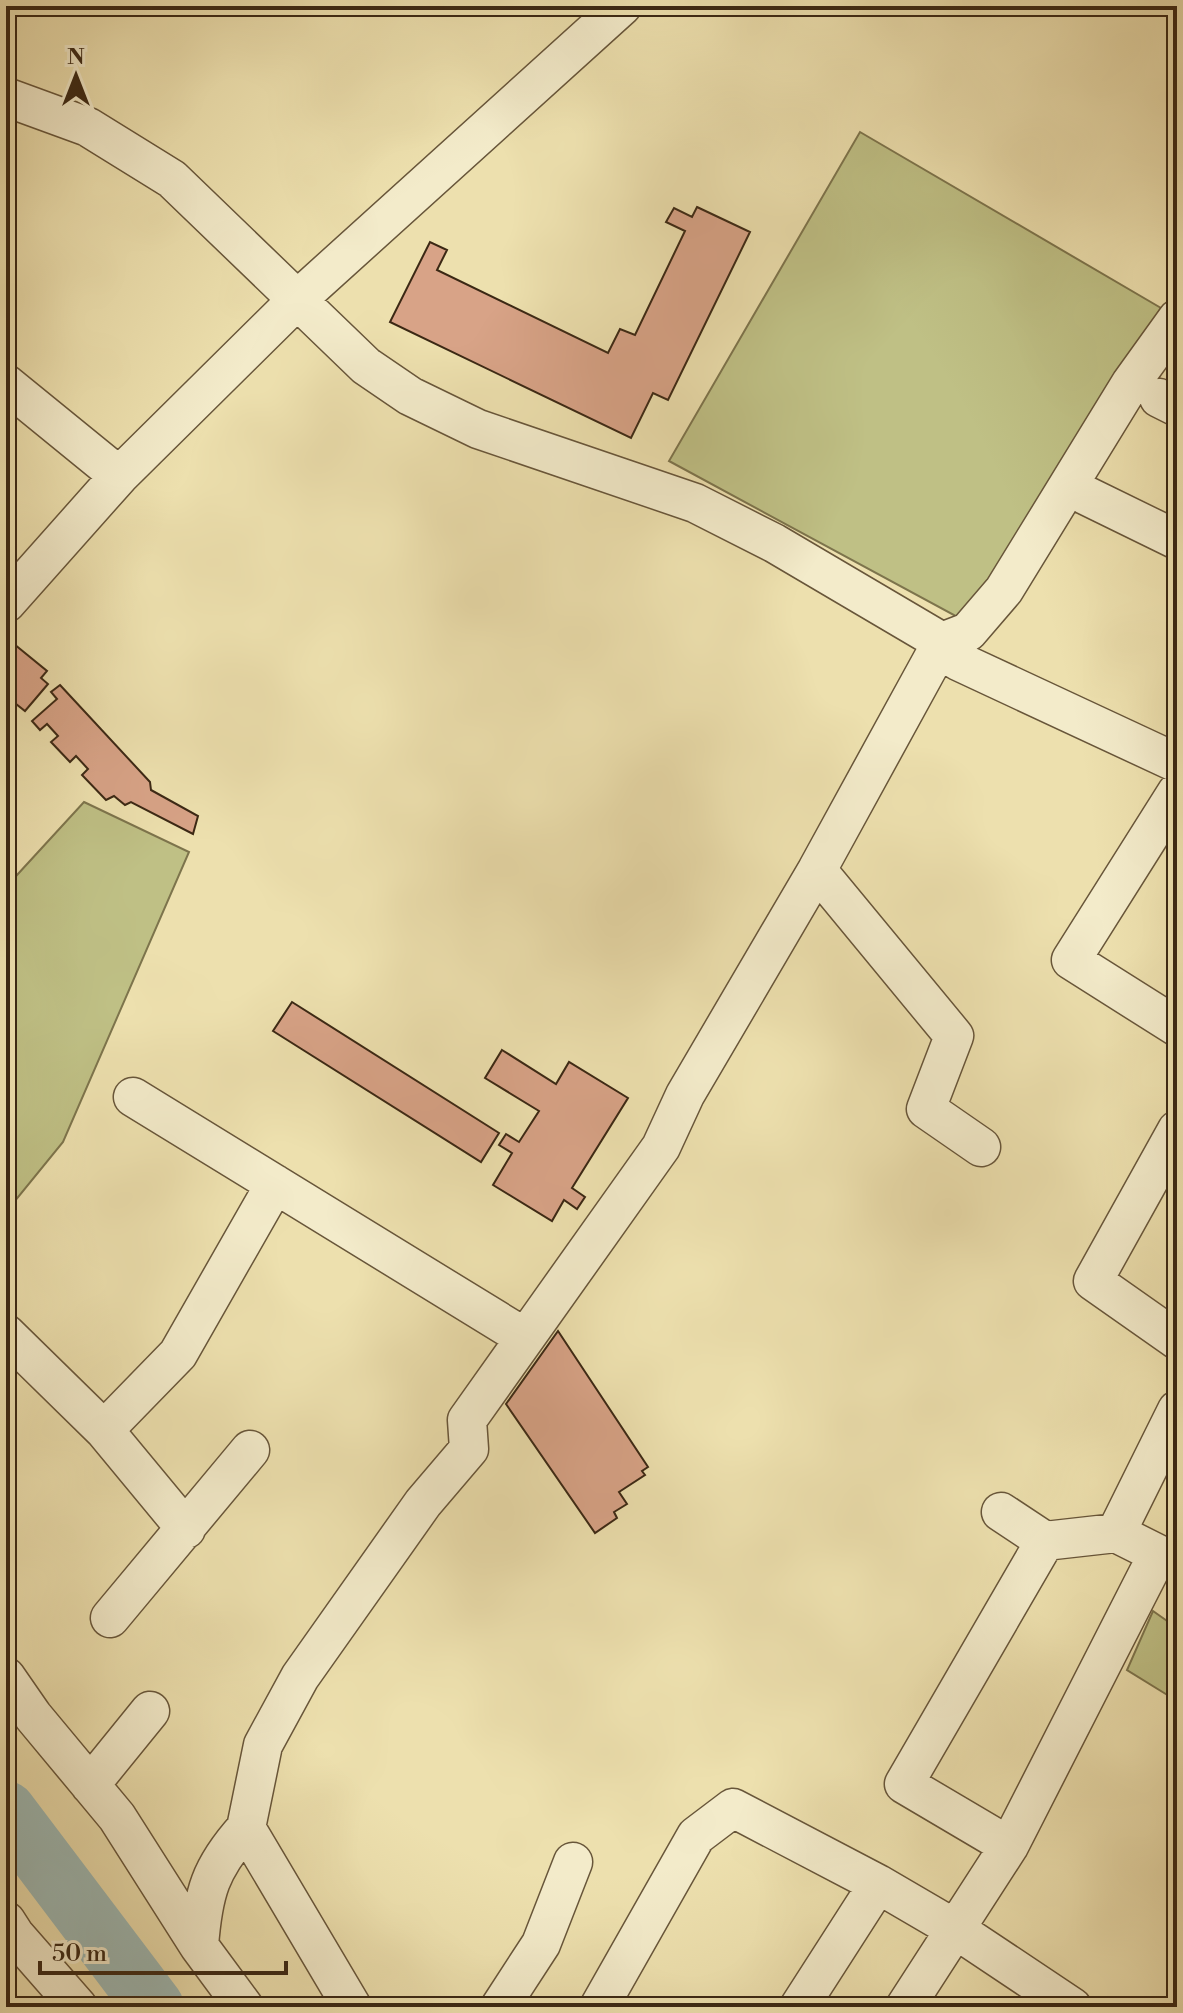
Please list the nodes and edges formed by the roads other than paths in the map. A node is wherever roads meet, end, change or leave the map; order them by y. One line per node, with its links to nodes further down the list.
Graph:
1 (622, 6): 3 (street)
2 (6, 97): 3 (street)
3 (297, 300): 6 (street); 10 (street)
4 (1177, 319): 10 (street)
5 (6, 384): 6 (street)
6 (119, 476): 9 (street)
7 (1085, 495): 8 (street)
8 (1177, 540)
9 (6, 603)
10 (942, 642): 11 (street); 13 (street)
11 (1177, 763)
12 (1177, 792): 14 (street)
13 (817, 870): 17 (street); 20 (street)
14 (1177, 1027)
15 (133, 1097): 18 (street)
16 (1177, 1130): 21 (street)
17 (981, 1147)
18 (275, 1184): 20 (street); 23 (street)
19 (6, 1334): 23 (street)
20 (524, 1337): 33 (street)
21 (1177, 1340)
22 (1177, 1410): 27 (street)
23 (104, 1430): 26 (street)
24 (250, 1450): 26 (street)
25 (1001, 1512): 28 (street)
26 (186, 1529): 29 (street)
27 (1116, 1533): 28 (street); 34 (street)
28 (1045, 1541): 34 (street)
29 (110, 1618)
30 (6, 1677): 32 (street)
31 (150, 1711): 32 (street)
32 (90, 1785): 39 (street)
33 (246, 1828): 39 (street); 42 (street)
34 (1009, 1846): 38 (street)
35 (573, 1862): 43 (street)
36 (878, 1884): 38 (street); 44 (street); 45 (street)
37 (6, 1921): 40 (street)
38 (955, 1929): 46 (street); 47 (street)
39 (199, 1946): 41 (street)
40 (78, 2007)
41 (244, 2007)
42 (352, 2007)
43 (500, 2007)
44 (599, 2007)
45 (799, 2007)
46 (905, 2007)
47 (1072, 2007)

